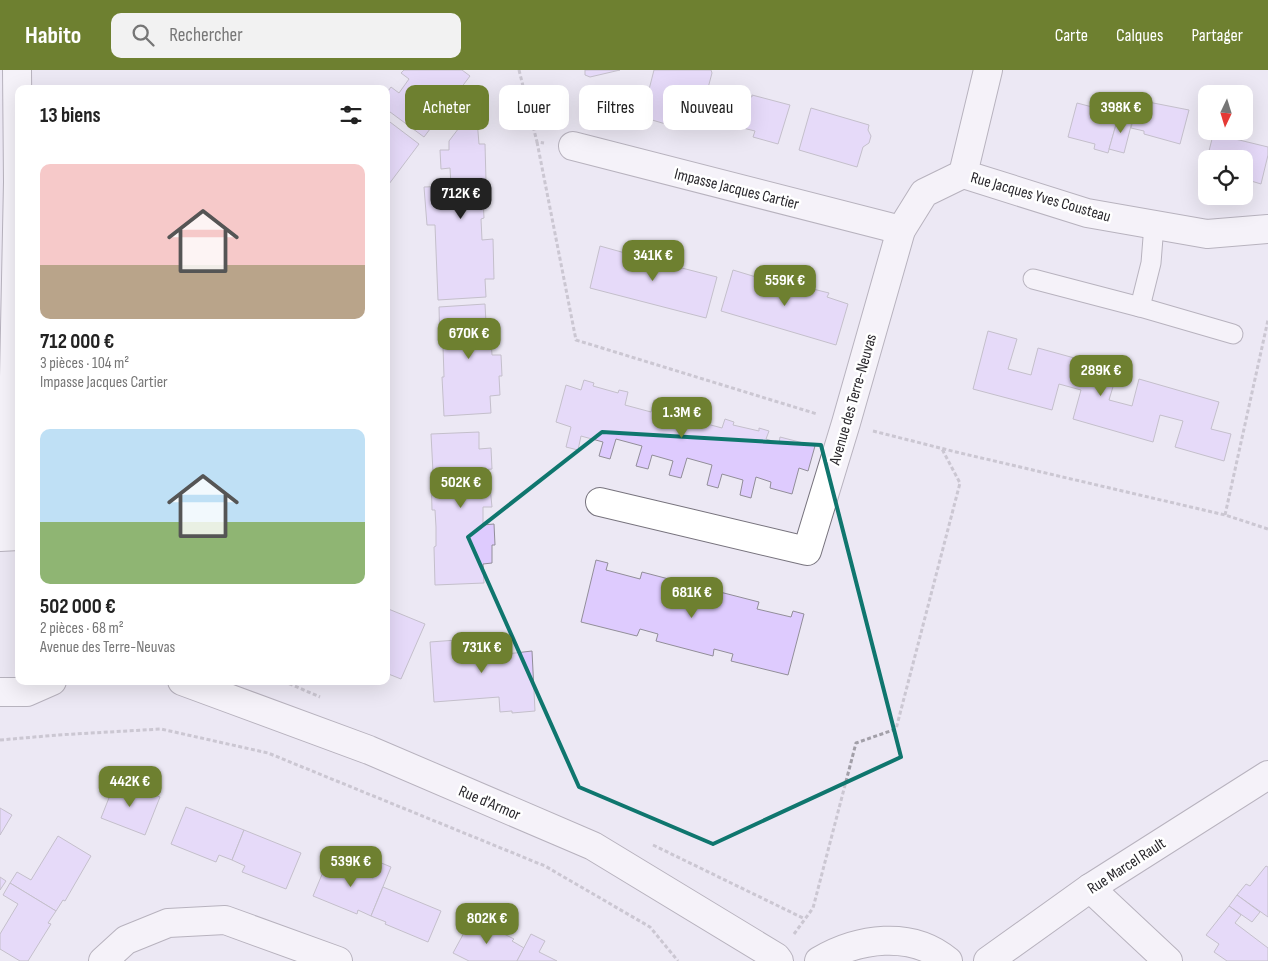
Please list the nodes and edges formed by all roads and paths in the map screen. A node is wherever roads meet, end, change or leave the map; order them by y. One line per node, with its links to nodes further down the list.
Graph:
1 (17, 70): 4 (street)
2 (519, 70): 5 (path)
3 (988, 70): 7 (street)
4 (17, 85)
5 (537, 142): 6 (path); 16 (path)
6 (573, 146): 10 (street, Impasse Jacques Cartier)
7 (963, 174): 8 (street, Rue Jacques Yves Cousteau); 10 (street, Avenue des Terre-Neuvas)
8 (1154, 225): 9 (street, Rue Jacques Yves Cousteau); 12 (lane)
9 (1268, 229)
10 (900, 230): 16 (street, Avenue des Terre-Neuvas)
11 (1033, 279): 12 (lane)
12 (1140, 307): 14 (lane)
13 (1268, 320): 19 (path)
14 (1233, 334)
15 (15, 368): 21 (street)
16 (846, 423): 17 (path); 18 (street, Avenue des Terre-Neuvas)
17 (942, 449): 19 (path); 28 (path)
18 (600, 502)
19 (1224, 515): 20 (path)
20 (1268, 529)
21 (11, 536)
22 (43, 685): 24 (street)
23 (193, 685): 28 (street, Rue d'Armor)
24 (0, 692)
25 (0, 740): 31 (path)
26 (1268, 775): 27 (street, Rue Marcel Rault)
27 (1090, 888): 34 (street, Rue Marcel Rault); 35 (street)
28 (778, 959)
29 (103, 961): 30 (street)
30 (338, 961)
31 (678, 961)
32 (819, 961): 33 (street)
33 (948, 961)
34 (988, 961)
35 (1168, 961)

